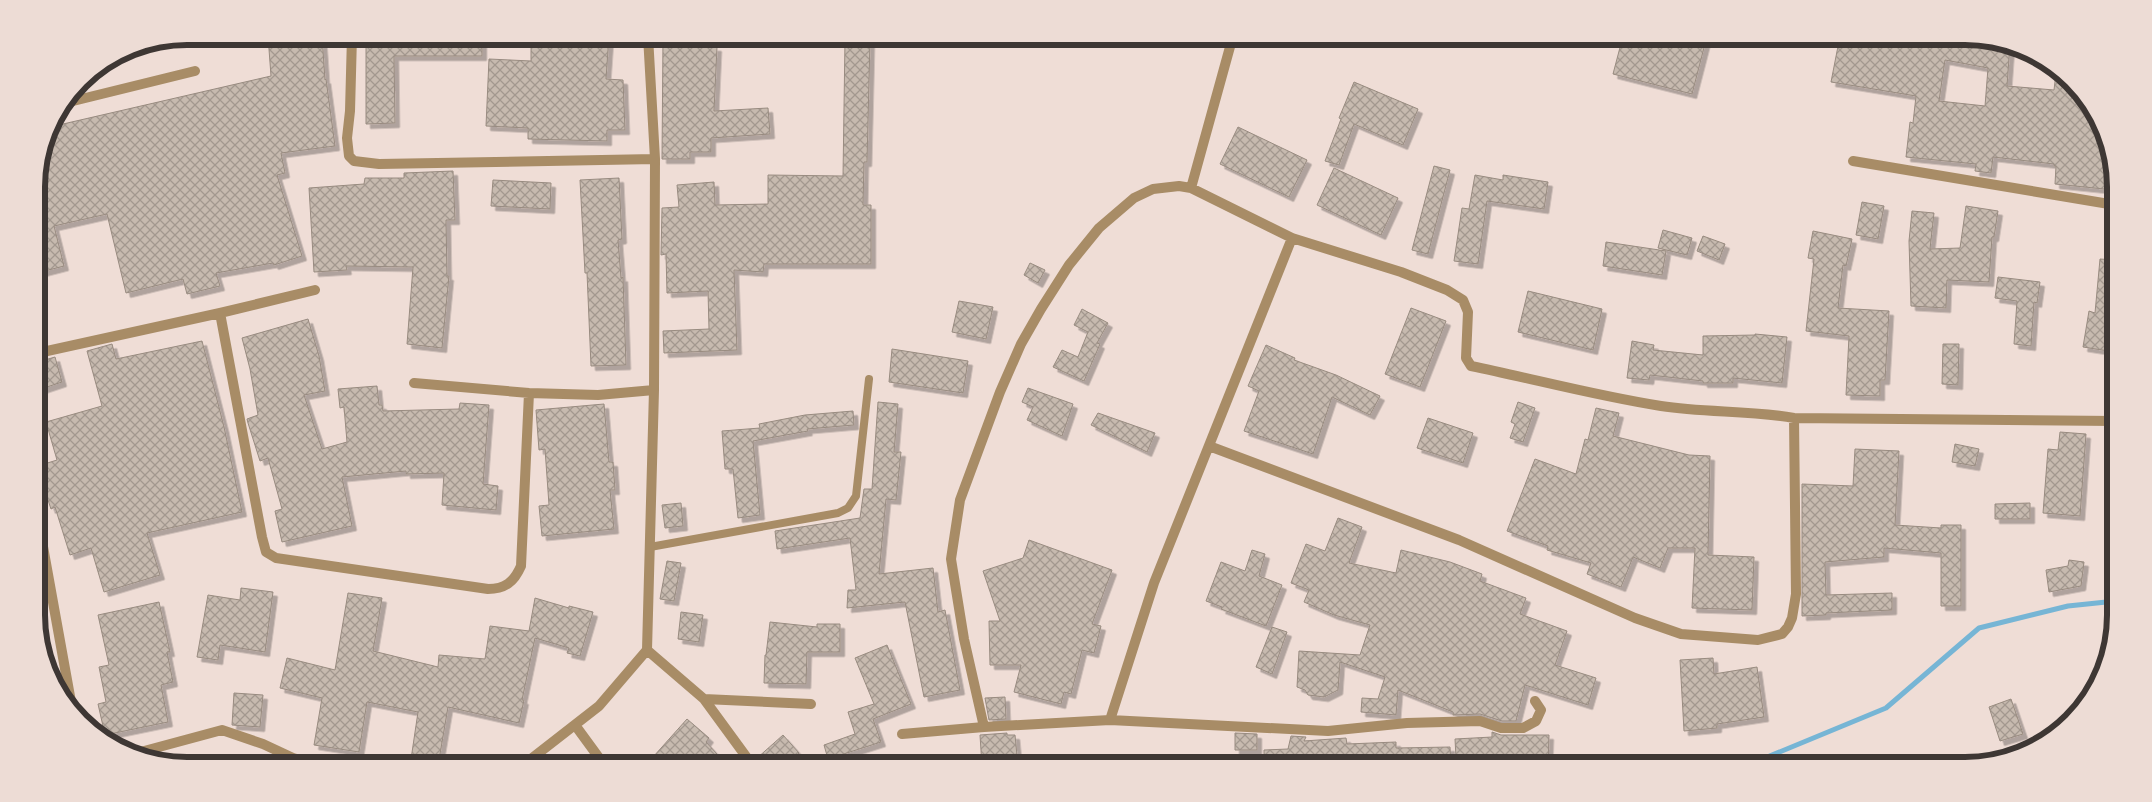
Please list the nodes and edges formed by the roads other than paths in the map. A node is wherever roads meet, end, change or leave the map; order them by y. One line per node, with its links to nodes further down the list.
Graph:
1 (352, 45): 6 (street)
2 (649, 45): 6 (street)
3 (1231, 45): 8 (street)
4 (194, 71): 5 (street)
5 (74, 101)
6 (655, 159): 16 (street)
7 (1852, 161): 9 (street)
8 (1191, 188): 10 (street); 30 (street)
9 (2107, 204)
10 (1292, 238): 18 (street); 20 (street)
11 (315, 290): 12 (street)
12 (220, 313): 13 (street); 17 (street)
13 (45, 351)
14 (869, 379): 21 (lane)
15 (414, 383): 17 (street)
16 (654, 390): 17 (street); 21 (street)
17 (529, 393)
18 (1794, 418): 19 (street); 20 (street)
19 (2107, 421)
20 (1209, 446): 28 (street)
21 (650, 546): 23 (street)
22 (45, 557): 24 (street)
23 (647, 650): 25 (street); 29 (street)
24 (70, 695)
25 (704, 699): 27 (street); 36 (street)
26 (1535, 701): 28 (street)
27 (812, 704)
28 (1110, 720): 30 (street)
29 (575, 725): 34 (street); 35 (street)
30 (984, 727): 31 (street)
31 (902, 734)
32 (147, 750): 33 (street)
33 (291, 757)
34 (534, 757)
35 (598, 757)
36 (746, 757)

